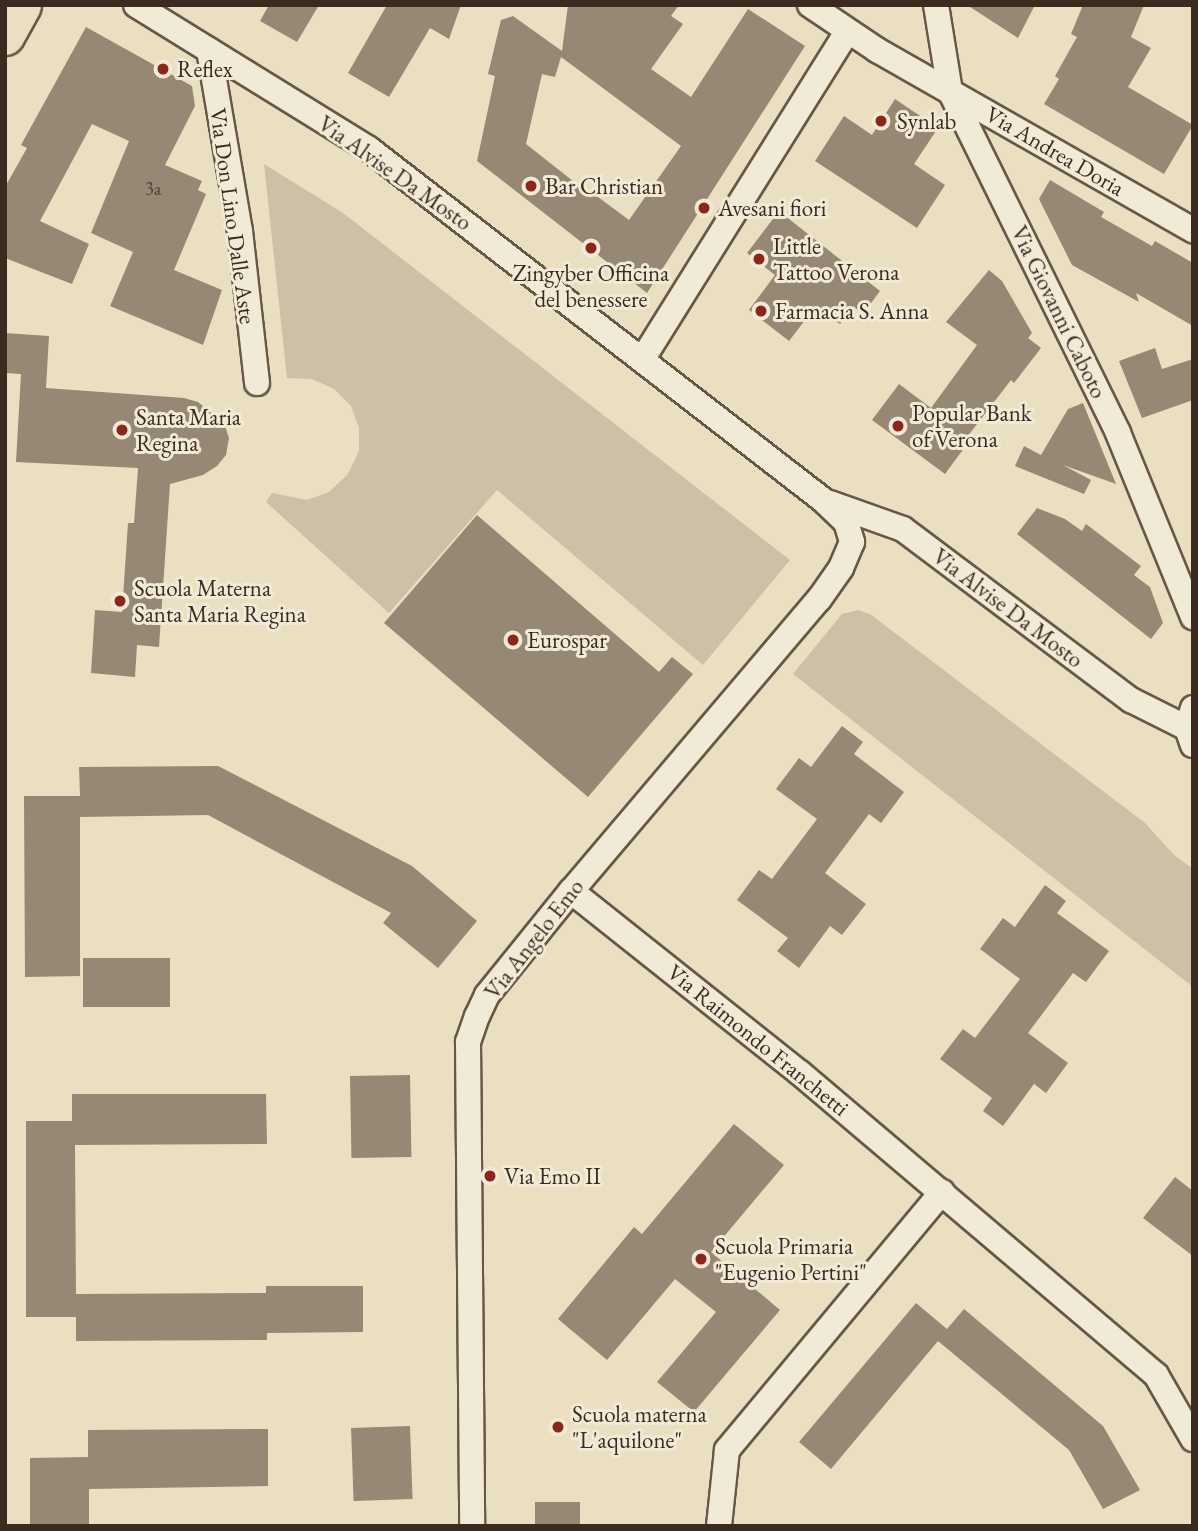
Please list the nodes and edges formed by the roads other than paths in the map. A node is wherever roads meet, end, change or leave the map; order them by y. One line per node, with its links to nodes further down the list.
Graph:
1 (136, 5): 5 (street, Via Alvise Da Mosto)
2 (810, 5): 4 (street, Via Andrea Doria)
3 (936, 5): 6 (street, Via Giovanni Caboto)
4 (847, 32): 6 (street, Via Andrea Doria); 8 (street)
5 (209, 50): 8 (street, Via Alvise Da Mosto); 9 (street, Via Don Lino Dalle Aste)
6 (950, 91): 7 (street, Via Andrea Doria); 12 (street, Via Giovanni Caboto)
7 (1193, 230)
8 (642, 360): 10 (street, Via Alvise Da Mosto)
9 (257, 383)
10 (823, 500): 11 (street, Via Alvise Da Mosto); 13 (street, Via Alvise Da Mosto)
11 (841, 568): 14 (street, Via Angelo Emo)
12 (1193, 617)
13 (1191, 727)
14 (571, 891): 15 (street, Via Raimondo Franchetti); 18 (street, Via Angelo Emo)
15 (942, 1192): 16 (street, Via Raimondo Franchetti); 17 (street)
16 (1193, 1439)
17 (720, 1515): 19 (street)
18 (472, 1526)
19 (733, 1526)

